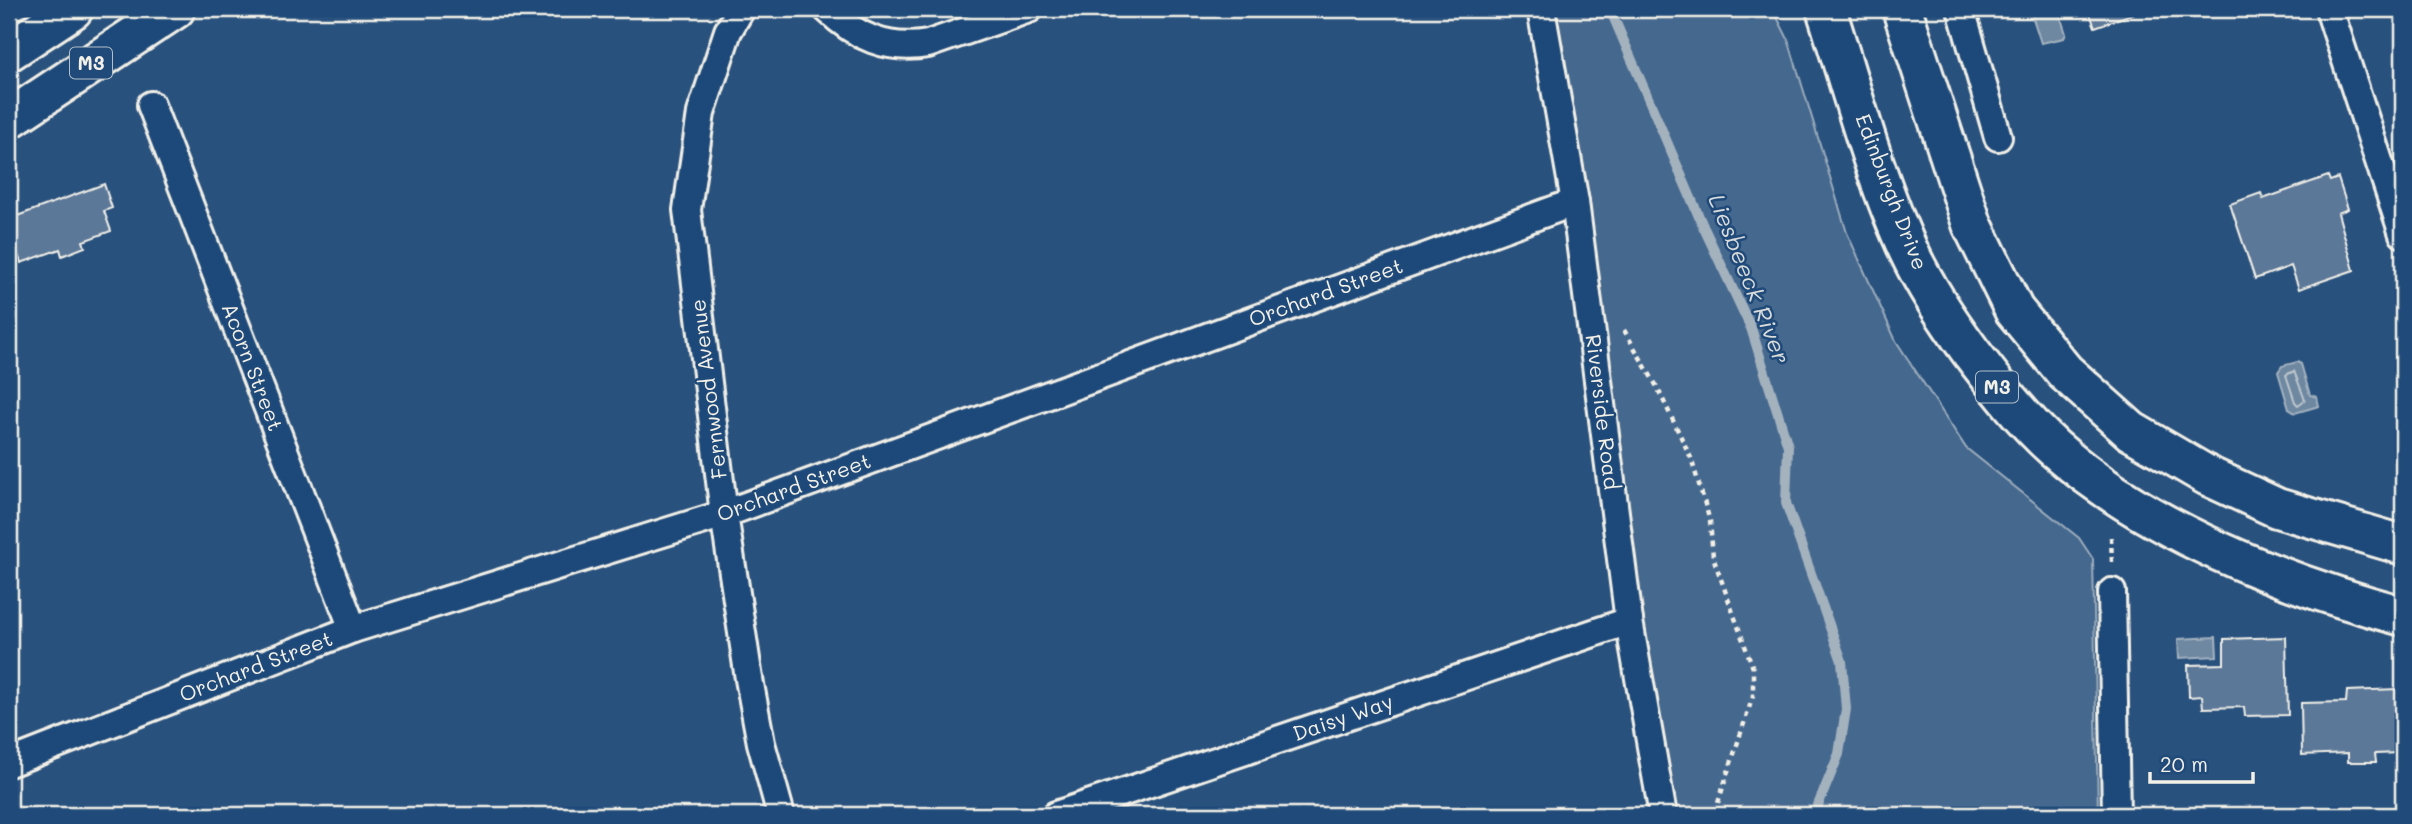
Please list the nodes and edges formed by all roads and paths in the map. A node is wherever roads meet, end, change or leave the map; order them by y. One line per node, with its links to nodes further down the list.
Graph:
1 (73, 9): 11 (highway, M3)
2 (174, 9): 13 (highway, M3)
3 (741, 9): 18 (street, Fernwood Avenue)
4 (827, 9): 5 (street)
5 (1028, 9)
6 (1541, 9): 15 (street, Riverside Road)
7 (1826, 9): 21 (highway, Edinburgh Drive / M3)
8 (1902, 9): 19 (highway)
9 (1962, 9): 14 (street)
10 (2329, 9): 16 (street)
11 (9, 51)
12 (151, 105): 23 (street, Acorn Street)
13 (9, 119)
14 (1998, 137)
15 (1575, 202): 17 (street, Riverside Road); 18 (street, Orchard Street)
16 (2403, 234)
17 (1587, 287): 22 (street, Riverside Road); 28 (path)
18 (724, 514): 23 (street, Orchard Street); 25 (street, Fernwood Avenue)
19 (2403, 545)
20 (2112, 592): 29 (street)
21 (2403, 616)
22 (1629, 621): 26 (street, Daisy Way); 27 (street, Riverside Road)
23 (353, 629): 24 (street, Orchard Street)
24 (9, 763)
25 (781, 815)
26 (1056, 815)
27 (1664, 815)
28 (1714, 815)
29 (2116, 815)

